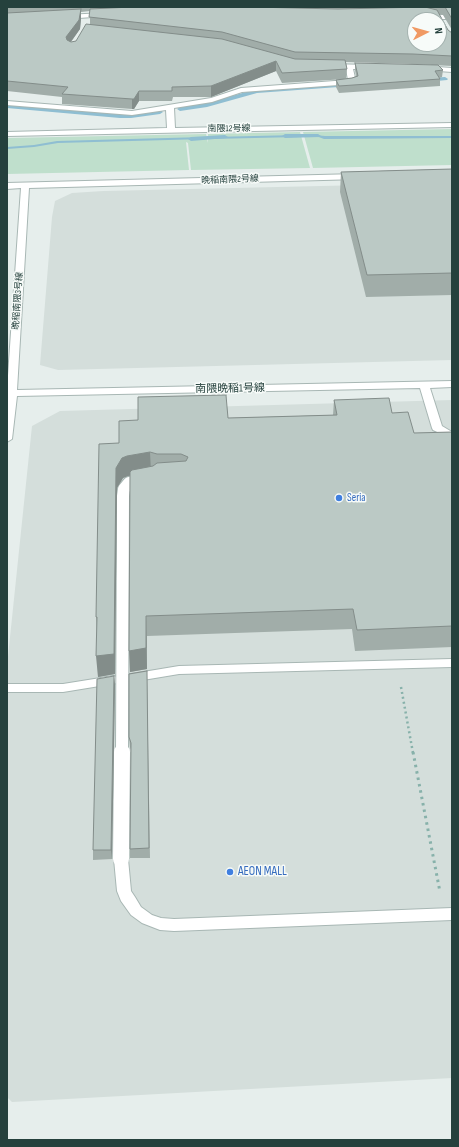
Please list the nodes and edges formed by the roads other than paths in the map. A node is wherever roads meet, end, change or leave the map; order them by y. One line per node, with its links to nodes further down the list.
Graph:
1 (116, 14): 2 (street)
2 (55, 17)
3 (325, 66): 4 (street)
4 (349, 67): 5 (street); 9 (street)
5 (378, 67)
6 (419, 68): 7 (street)
7 (452, 70)
8 (7, 103): 9 (street)
9 (170, 107): 11 (street)
10 (452, 125): 11 (street, 南隈12号線)
11 (171, 130): 12 (street, 南隈12号線)
12 (7, 134)
13 (365, 176): 15 (street, 晩稲南隈2号線)
14 (7, 186): 15 (street, 晩稲南隈2号線)
15 (25, 186): 18 (street, 晩稲南隈3号線)
16 (452, 384): 17 (street, 南隈晩稲1号線)
17 (424, 385): 18 (street, 南隈晩稲1号線); 19 (street)
18 (10, 393): 20 (street, 晩稲南隈3号線)
19 (452, 436)
20 (7, 439)
21 (156, 479): 24 (street, bridge)
22 (452, 663): 23 (street)
23 (7, 688)
24 (448, 914)

